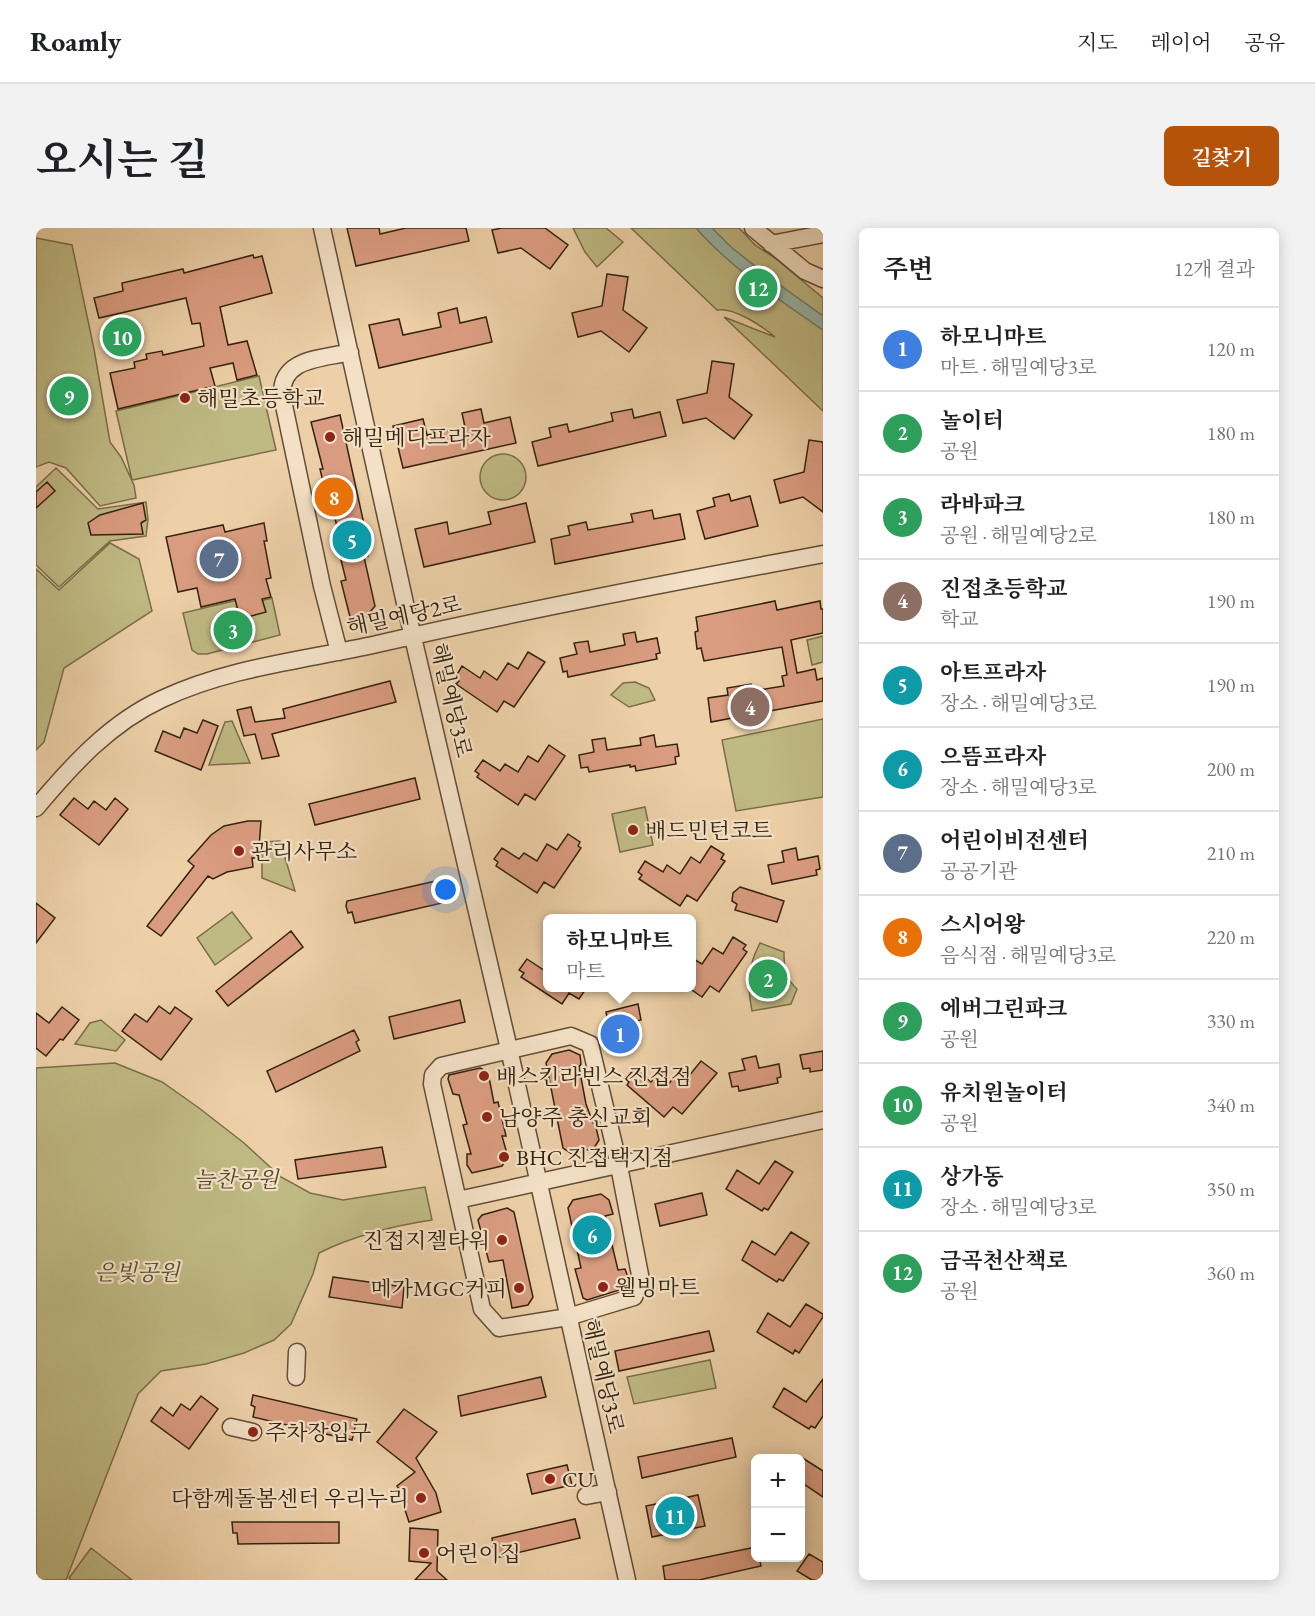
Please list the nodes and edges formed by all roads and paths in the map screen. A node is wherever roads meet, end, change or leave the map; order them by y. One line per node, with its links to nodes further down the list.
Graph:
1 (322, 228): 6 (street, 해밀예당3로)
2 (753, 228): 4 (street)
3 (823, 234): 4 (street)
4 (771, 244): 5 (street)
5 (823, 279)
6 (350, 352): 8 (street, 해밀예당3로); 9 (street)
7 (823, 554): 8 (street, 해밀예당2로)
8 (413, 634): 9 (street, 해밀예당2로); 11 (street, 해밀예당3로)
9 (339, 652): 10 (street, 해밀예당2로)
10 (36, 808)
11 (509, 1049): 13 (street); 14 (street, 해밀예당3로); 15 (street)
12 (823, 1120): 13 (street)
13 (618, 1166): 14 (street); 16 (street)
14 (537, 1183): 15 (street); 16 (street, 해밀예당3로)
15 (459, 1200): 16 (street)
16 (567, 1317): 21 (street, 해밀예당3로)
17 (297, 1352): 18 (street)
18 (296, 1377)
19 (231, 1427): 20 (street)
20 (253, 1432)
21 (608, 1492): 22 (street); 23 (street, 해밀예당3로)
22 (585, 1496)
23 (627, 1580)

